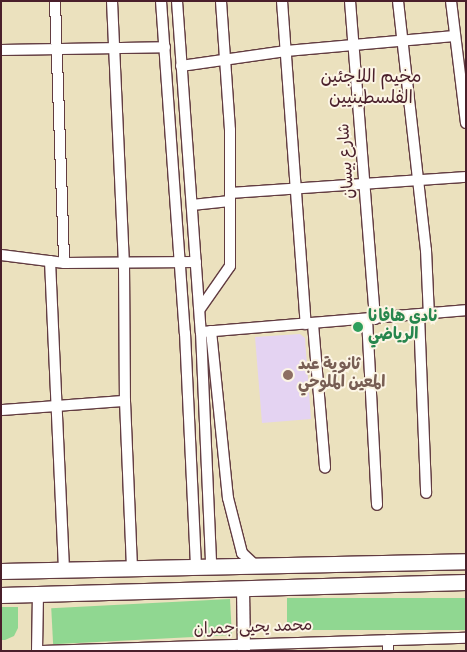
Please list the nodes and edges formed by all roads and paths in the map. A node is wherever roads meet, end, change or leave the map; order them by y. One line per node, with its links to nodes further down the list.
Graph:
1 (55, 1): 13 (street)
2 (112, 1): 14 (street)
3 (161, 1): 15 (street)
4 (177, 1): 19 (street)
5 (221, 1): 18 (street)
6 (282, 1): 17 (street)
7 (350, 1): 12 (street, شارع بيسان)
8 (398, 1): 11 (street)
9 (451, 1): 10 (street)
10 (454, 36): 11 (street); 20 (street)
11 (400, 41): 12 (street); 22 (street)
12 (355, 45): 17 (street); 23 (street, شارع بيسان)
13 (58, 47): 14 (street); 16 (street); 31 (street)
14 (113, 47): 15 (street); 32 (street)
15 (165, 47): 29 (street)
16 (1, 50)
17 (286, 51): 18 (street); 24 (street)
18 (225, 60): 19 (street); 25 (street)
19 (181, 66): 26 (street)
20 (466, 123)
21 (466, 177): 22 (street)
22 (418, 180): 23 (street); 35 (street)
23 (365, 183): 24 (street); 36 (street, شارع بيسان)
24 (296, 190): 25 (street); 37 (street)
25 (230, 197): 26 (street); 33 (street)
26 (192, 205): 30 (street)
27 (1, 255): 28 (street)
28 (50, 261): 31 (street); 40 (street)
29 (180, 262): 30 (street); 32 (street); 48 (street)
30 (196, 262): 33 (street)
31 (64, 263): 32 (street)
32 (124, 263): 39 (street)
33 (200, 309): 38 (street)
34 (466, 310): 35 (street)
35 (424, 315): 36 (street); 43 (street)
36 (371, 319): 37 (street); 44 (street, شارع بيسان)
37 (310, 324): 38 (street); 42 (street)
38 (206, 332): 46 (street); 47 (street)
39 (125, 401): 40 (street); 49 (street)
40 (56, 408): 41 (street); 51 (street)
41 (1, 410)
42 (325, 467)
43 (426, 493)
44 (377, 505)
45 (466, 561): 47 (highway)
46 (211, 564): 47 (highway); 48 (highway)
47 (254, 564)
48 (196, 565): 49 (highway)
49 (132, 568): 51 (highway)
50 (3, 569): 51 (highway)
51 (64, 569)
52 (466, 582): 53 (highway)
53 (243, 588): 54 (highway); 59 (main road)
54 (38, 594): 55 (highway); 61 (street)
55 (1, 595)
56 (466, 638): 58 (street, محمد يحيى جمران)
57 (329, 646): 58 (street, محمد يحيى جمران); 59 (street, محمد يحيى جمران)
58 (388, 646)
59 (244, 648): 60 (street, محمد يحيى جمران)
60 (137, 649): 62 (street, محمد يحيى جمران)
61 (37, 651)
62 (42, 651)

